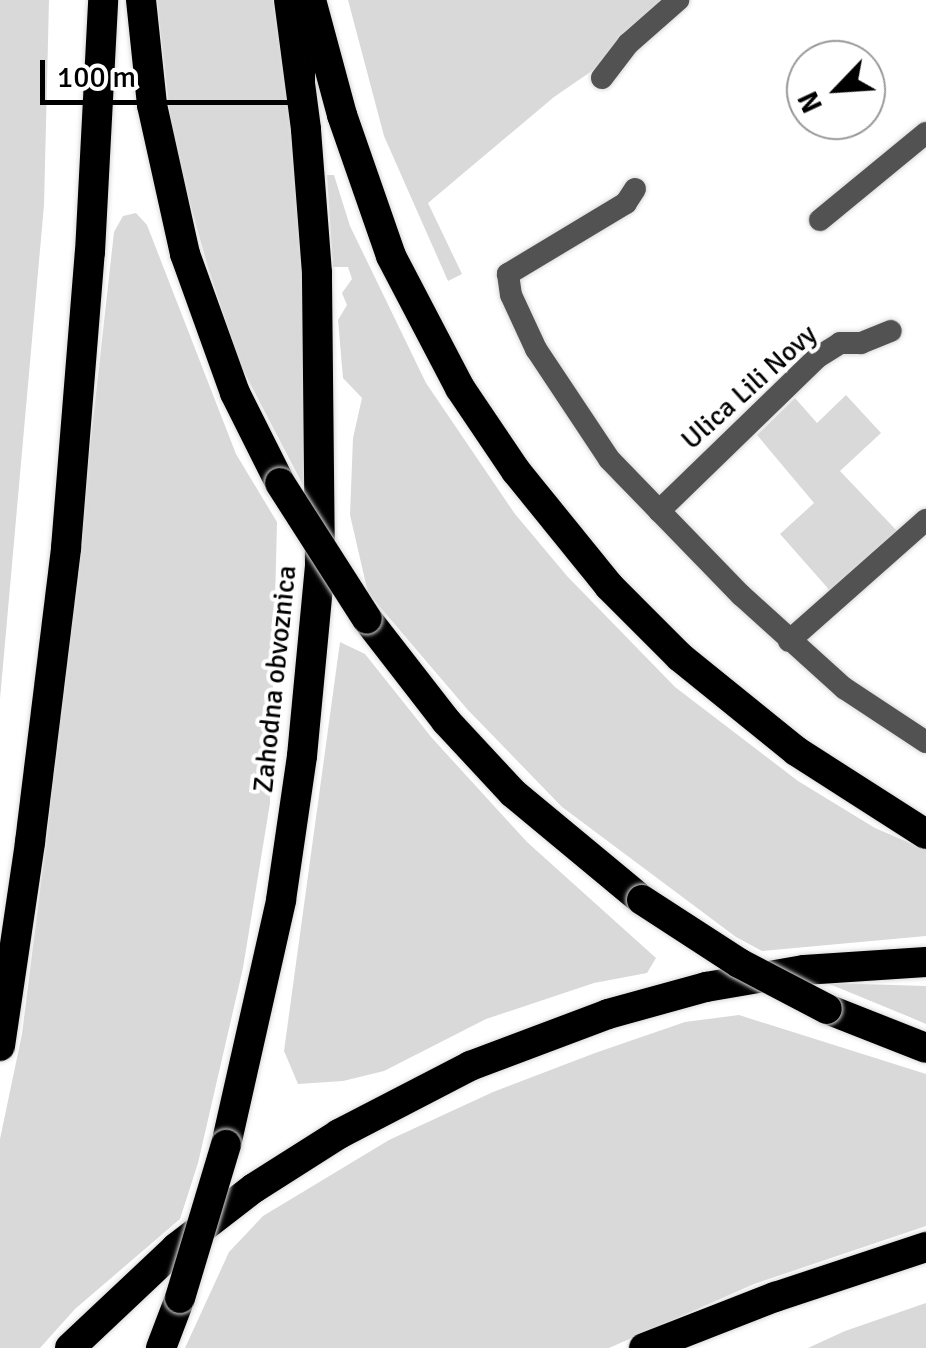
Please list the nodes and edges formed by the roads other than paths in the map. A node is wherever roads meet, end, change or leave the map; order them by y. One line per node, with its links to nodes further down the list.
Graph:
1 (103, 0): 17 (highway)
2 (141, 0): 18 (highway, bridge)
3 (289, 0): 21 (highway, Zahodna obvoznica, bridge)
4 (311, 0): 15 (highway)
5 (678, 0): 6 (street)
6 (602, 78)
7 (926, 133): 9 (street)
8 (635, 189): 11 (street)
9 (820, 220)
10 (891, 331): 11 (street, Ulica Lili Novy)
11 (659, 511): 13 (street)
12 (926, 520): 13 (street)
13 (789, 641): 14 (street)
14 (926, 742)
15 (926, 834)
16 (926, 962): 20 (highway)
17 (0, 1046)
18 (926, 1048)
19 (926, 1248): 22 (highway)
20 (70, 1348)
21 (161, 1348)
22 (644, 1348)

